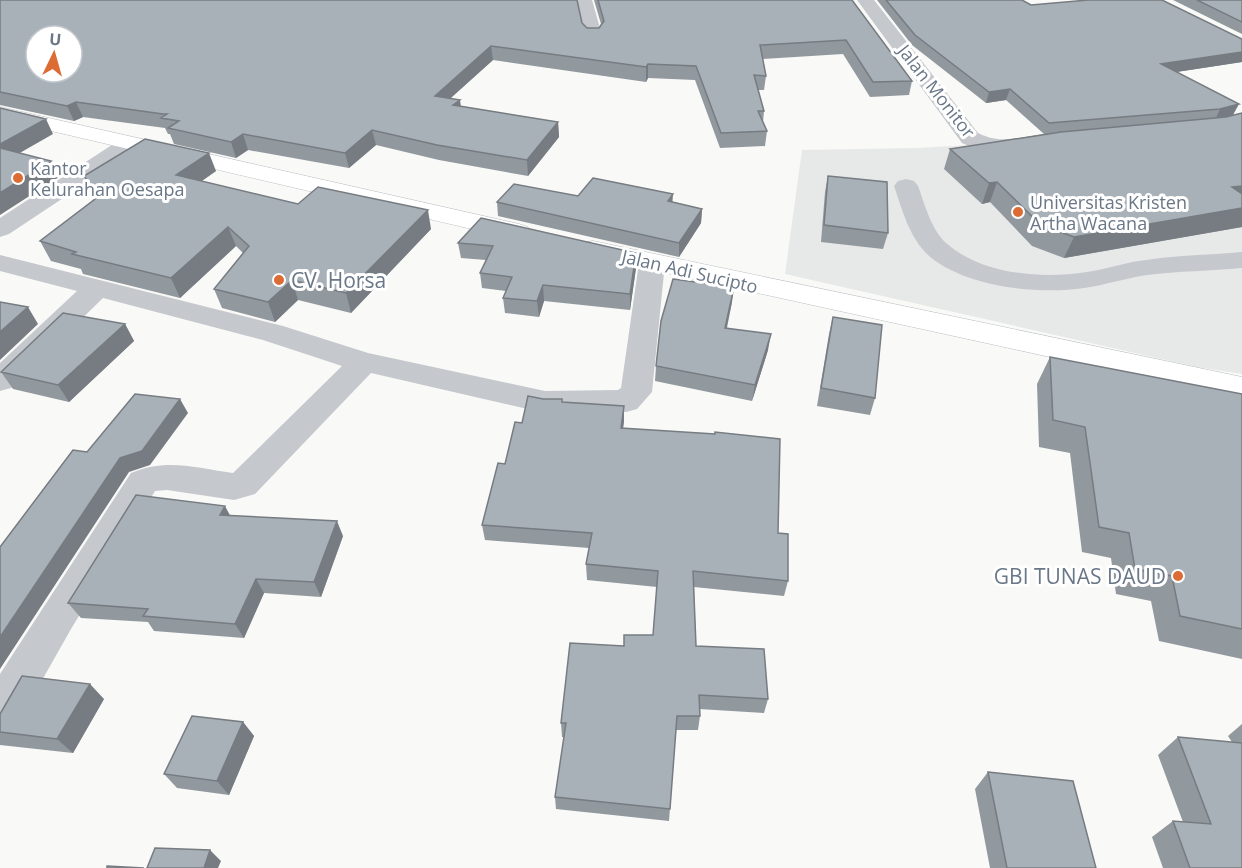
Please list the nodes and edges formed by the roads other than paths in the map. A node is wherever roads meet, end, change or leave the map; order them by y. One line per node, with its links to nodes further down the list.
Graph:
1 (584, 0): 3 (street)
2 (865, 0): 5 (street, Jalan Monitor)
3 (593, 35)
4 (0, 112): 6 (main road, Jalan Adi Sucipto)
5 (1049, 143)
6 (129, 144): 8 (street); 11 (main road, Jalan Adi Sucipto)
7 (906, 186): 9 (street)
8 (0, 229)
9 (1242, 260)
10 (0, 263): 12 (street)
11 (652, 263): 13 (street); 15 (main road, Jalan Adi Sucipto)
12 (97, 288): 13 (street); 14 (street)
13 (364, 362): 16 (street)
14 (0, 381)
15 (1242, 388)
16 (0, 713)

